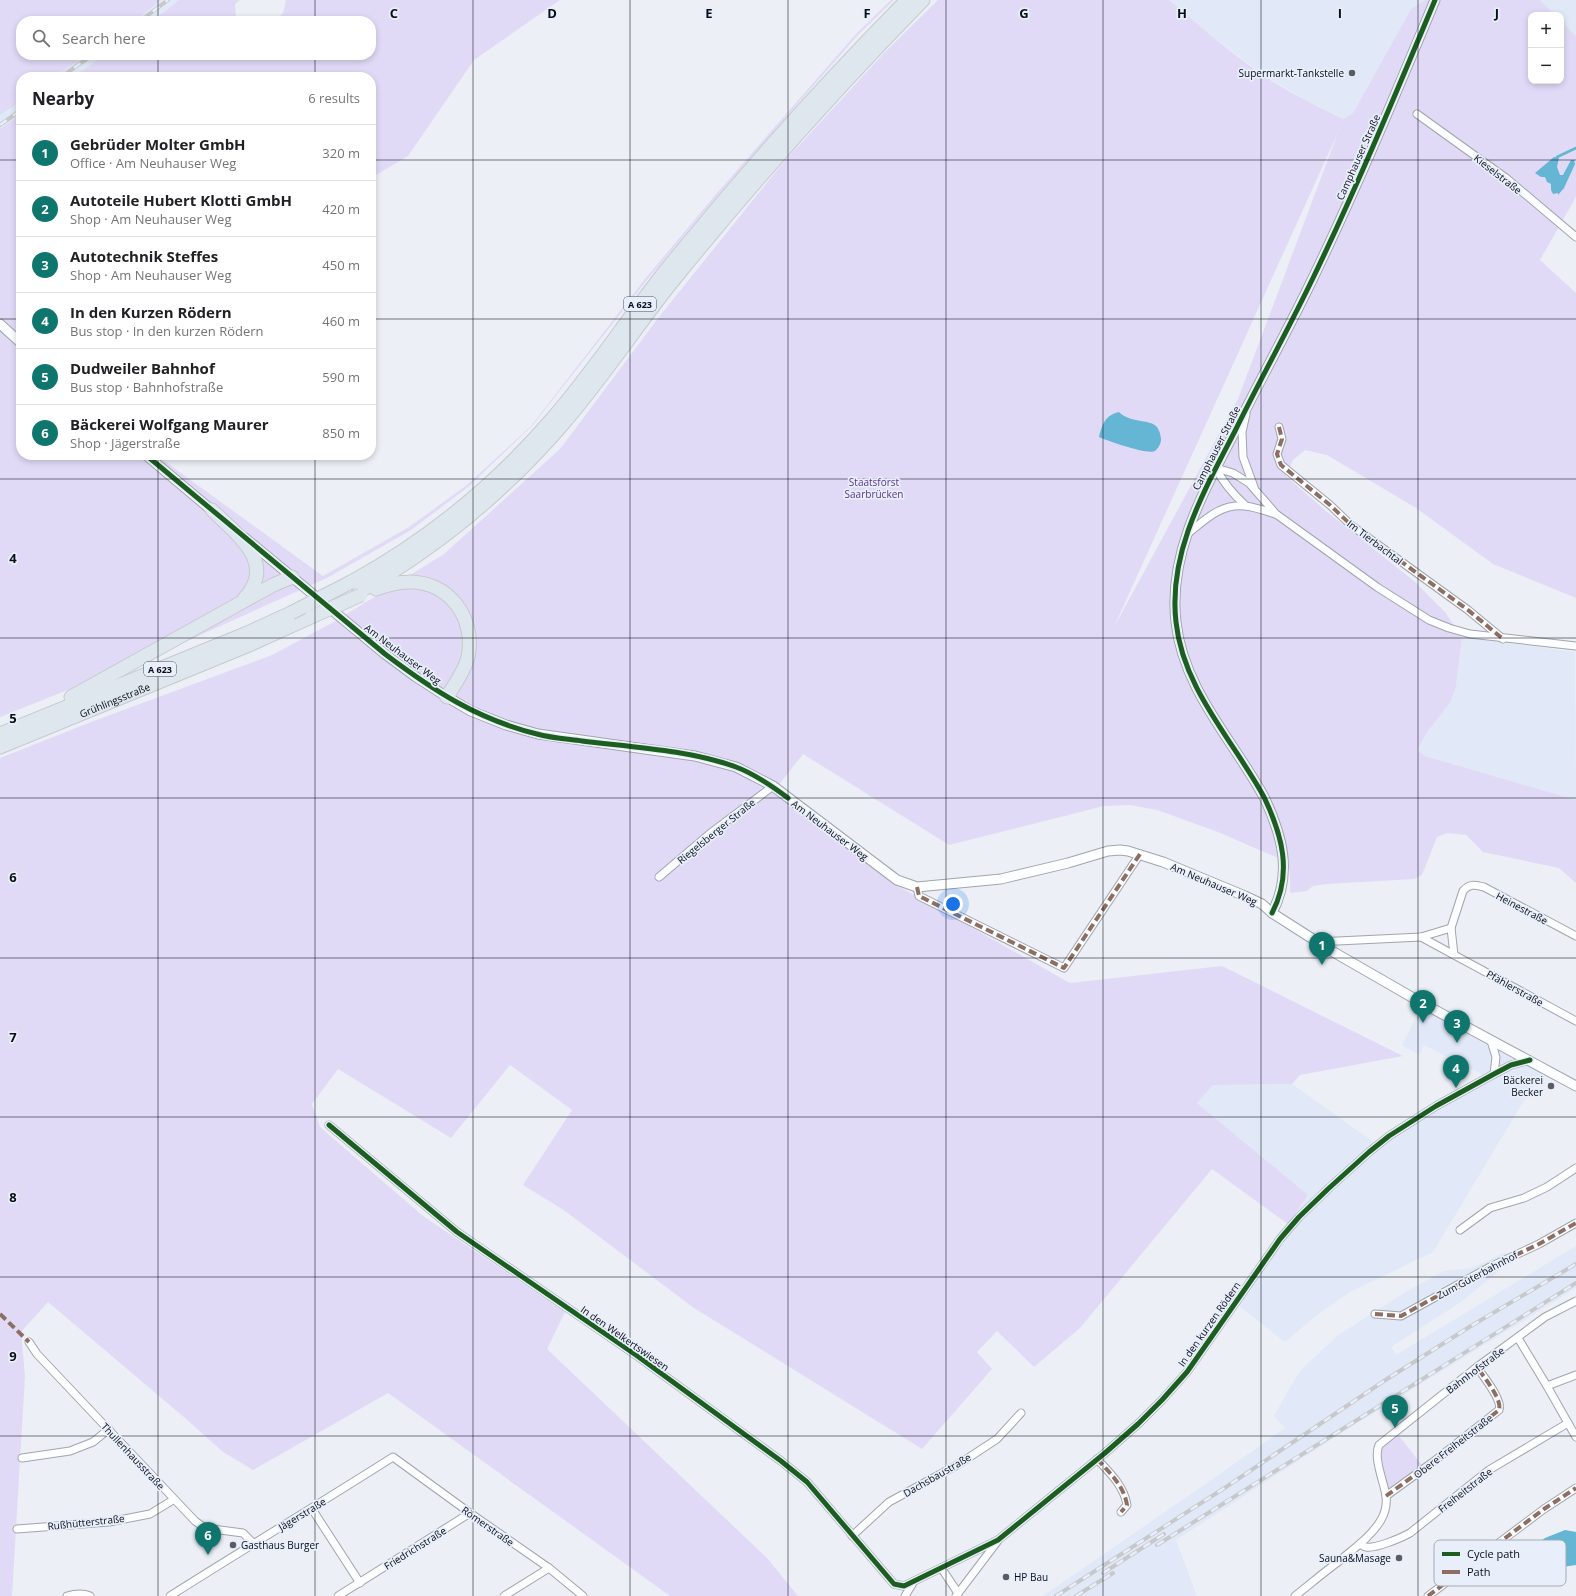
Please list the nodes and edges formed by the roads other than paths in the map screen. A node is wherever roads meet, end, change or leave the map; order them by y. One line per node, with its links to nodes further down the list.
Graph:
1 (907, 0): 18 (highway, A 623)
2 (923, 0): 18 (highway, A 623)
3 (1435, 0): 8 (street, Camphauser Straße)
4 (1417, 114): 5 (street, Kieselstraße)
5 (1576, 237)
6 (0, 324): 7 (street)
7 (16, 338)
8 (1247, 406): 11 (street, Camphauser Straße); 12 (street)
9 (1279, 427): 21 (street, Im Tierbachtal)
10 (152, 460): 14 (street, Am Neuhauser Weg)
11 (1216, 468): 12 (street); 13 (street); 16 (street, Camphauser Straße)
12 (1256, 491): 15 (street)
13 (1246, 506): 15 (street); 16 (street)
14 (212, 510): 17 (street, Am Neuhauser Weg); 19 (highway)
15 (1276, 514): 21 (street)
16 (1186, 536): 31 (street, Camphauser Straße)
17 (292, 577): 19 (highway); 23 (street, Am Neuhauser Weg)
18 (357, 590): 20 (highway, A 623, bridge); 20 (highway, A 623, bridge); 23 (highway)
19 (235, 606): 24 (highway)
20 (293, 619): 24 (highway, A 623); 26 (highway, Grühlingsstraße / A 623)
21 (1503, 639): 22 (street)
22 (1576, 646)
23 (447, 697): 27 (street, Am Neuhauser Weg)
24 (27, 722): 25 (highway, A 623)
25 (0, 734)
26 (0, 747)
27 (773, 786): 29 (street, Riegelsberger Straße); 30 (street, Am Neuhauser Weg)
28 (1140, 854): 30 (street, Am Neuhauser Weg); 30 (street); 31 (street, Am Neuhauser Weg)
29 (659, 877)
30 (917, 887)
31 (1272, 913): 35 (street, Am Neuhauser Weg)
32 (1451, 928): 33 (street, Heinestraße); 34 (street); 36 (street)
33 (1576, 936)
34 (1421, 937): 35 (street); 36 (street, Pfählerstraße)
35 (1317, 942): 38 (street, Am Neuhauser Weg)
36 (1454, 955): 37 (street, Pfählerstraße)
37 (1576, 1021)
38 (1491, 1041): 39 (street, Am Neuhauser Weg); 40 (street)
39 (1530, 1060): 40 (street, In den kurzen Rödern); 41 (street, Am Neuhauser Weg)
40 (1494, 1074): 59 (street, In den kurzen Rödern)
41 (1576, 1086)
42 (329, 1125): 67 (street, In den Welkertswiesen)
43 (1576, 1168): 45 (street)
44 (1576, 1223): 47 (street, Zum Güterbahnhof)
45 (1460, 1230)
46 (1576, 1301): 48 (street, Bahnhofstraße)
47 (1374, 1314)
48 (1518, 1338): 50 (street, Bahnhofstraße); 52 (street)
49 (29, 1342): 55 (street, Thullenhausstraße)
50 (1477, 1367): 61 (street, Bahnhofstraße); 61 (street, Obere Freiheitstraße)
51 (1576, 1375): 52 (street)
52 (1547, 1386): 54 (street)
53 (1021, 1413): 67 (street, Dachsbaustraße)
54 (1568, 1423): 56 (street); 71 (street, Freiheitstraße)
55 (109, 1429): 58 (street); 62 (street, Thullenhausstraße)
56 (1576, 1437)
57 (393, 1457): 63 (street, Jägerstraße); 65 (street, Römerstraße)
58 (22, 1458)
59 (1098, 1459): 64 (street); 68 (street, In den kurzen Rödern)
60 (1576, 1488): 69 (street)
61 (1386, 1496): 71 (street)
62 (173, 1500): 66 (street, Rußhütterstraße); 70 (street, Thullenhausstraße)
63 (312, 1509): 70 (street, Jägerstraße); 74 (street)
64 (1122, 1512)
65 (470, 1513): 72 (street, Römerstraße); 74 (street, Friedrichstraße)
66 (17, 1529)
67 (852, 1536): 76 (street, In den Welkertswiesen)
68 (998, 1540): 73 (street, In den kurzen Rödern); 78 (street, In den kurzen Rödern)
69 (1503, 1540)
70 (254, 1543): 81 (street, Jägerstraße)
71 (1360, 1544): 86 (street)
72 (548, 1568): 83 (street); 84 (street, Römerstraße)
73 (942, 1569): 75 (street, In den kurzen Rödern); 78 (street)
74 (360, 1582): 82 (street, Friedrichstraße)
75 (913, 1583): 76 (street, In den kurzen Rödern); 85 (street)
76 (894, 1584)
77 (1441, 1586): 87 (street)
78 (957, 1595)
79 (67, 1596): 80 (street)
80 (90, 1596)
81 (170, 1596)
82 (338, 1596)
83 (504, 1596)
84 (584, 1596)
85 (905, 1596)
86 (1295, 1596)
87 (1428, 1596)

